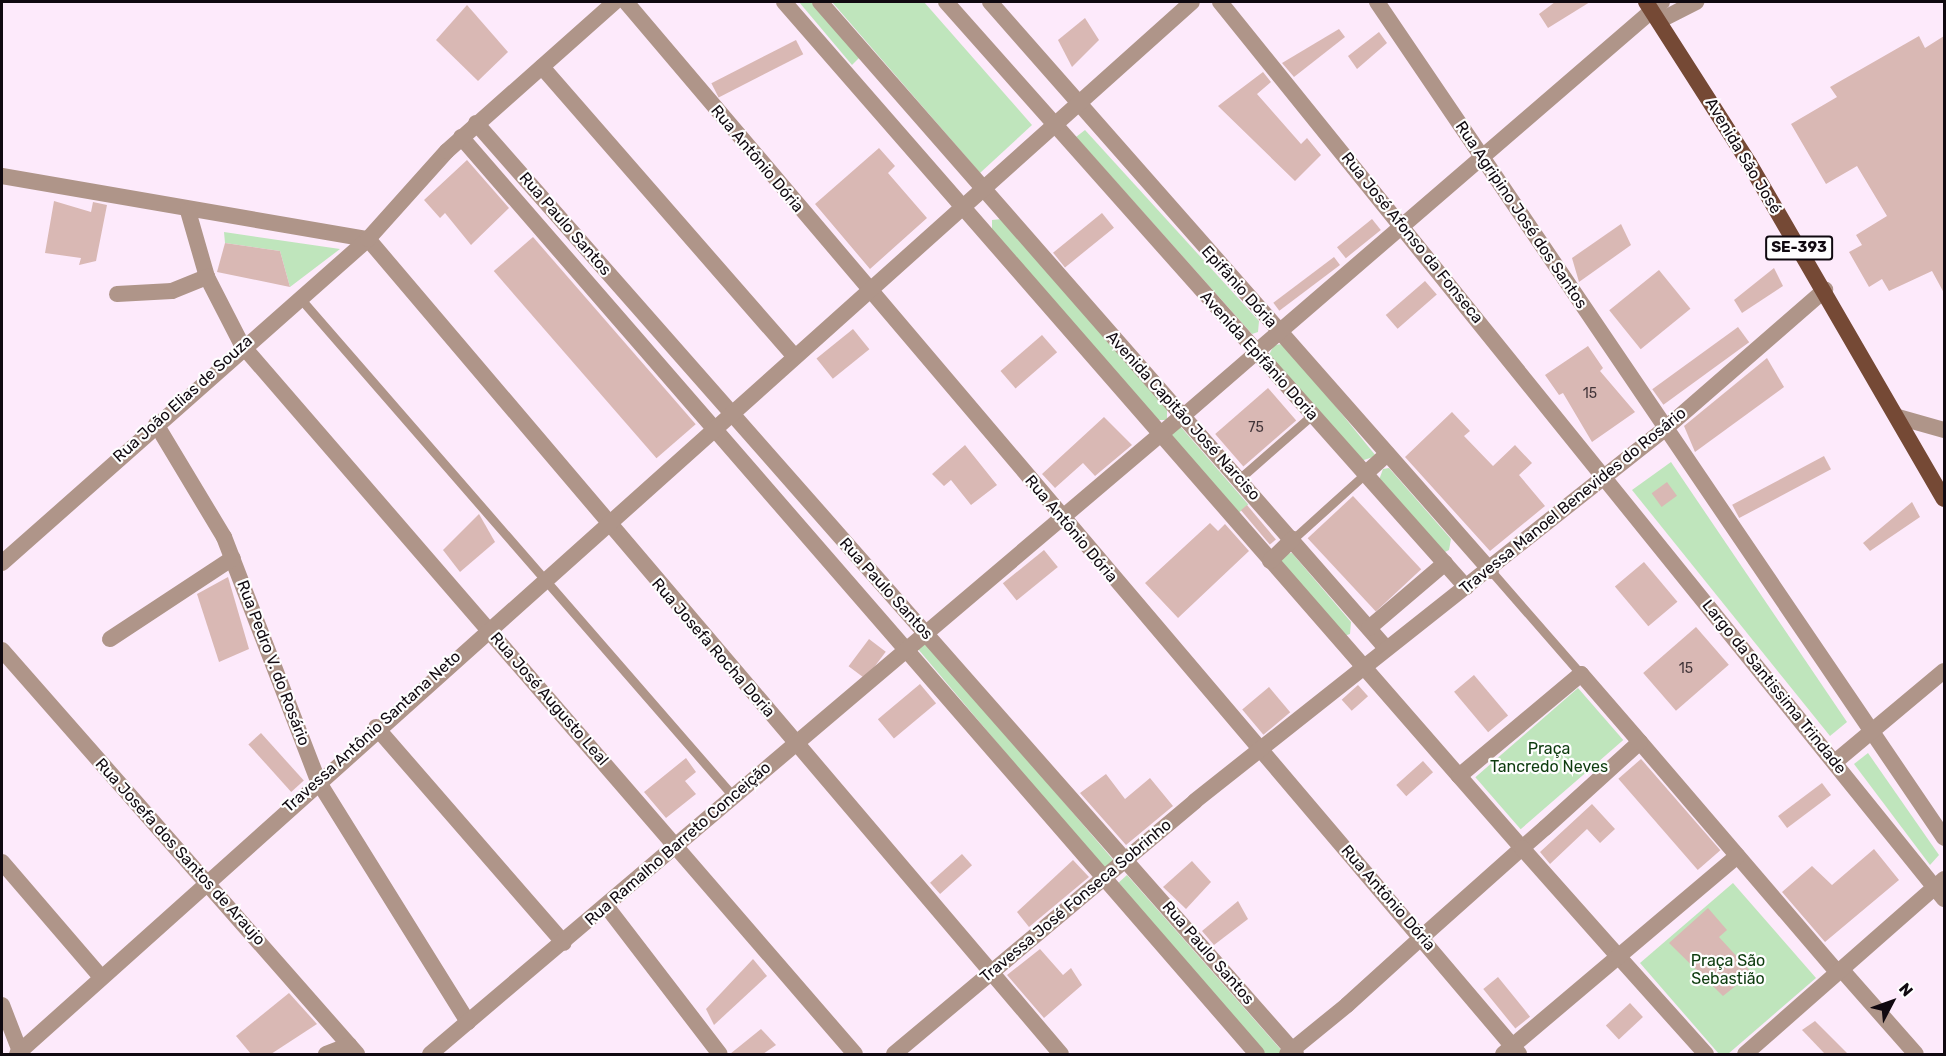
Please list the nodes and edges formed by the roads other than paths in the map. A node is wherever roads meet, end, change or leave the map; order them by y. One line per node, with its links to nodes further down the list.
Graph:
1 (615, 2): 12 (street, Rua João Elias de Souza)
2 (626, 2): 25 (street, Rua Antônio Dória)
3 (784, 2): 20 (street, Avenida Capitão José Narciso)
4 (820, 2): 19 (street, Avenida Capitão José Narciso)
5 (946, 2): 15 (street)
6 (990, 2): 13 (street, Epifânio Dória)
7 (1192, 2): 13 (street, Travessa Antônio Santana Neto)
8 (1220, 2): 22 (street, Rua José Afonso da Fonseca)
9 (1377, 2): 17 (street, Rua Agripino José dos Santos)
10 (1696, 2): 11 (street)
11 (1655, 9): 17 (street); 26 (main road, Avenida São José / SE-393)
12 (542, 67): 14 (street, Rua João Elias de Souza); 32 (street)
13 (1077, 104): 15 (street, Travessa Antônio Santana Neto); 29 (street, Epifânio Dória)
14 (476, 123): 16 (street, Rua João Elias de Souza); 33 (street, Rua Paulo Santos)
15 (1053, 123): 19 (street, Travessa Antônio Santana Neto); 31 (street, Avenida Epifânio Doria)
16 (461, 137): 23 (street, Rua João Elias de Souza); 38 (street, Rua Paulo Santos)
17 (1480, 155): 22 (street); 39 (street, Rua Agripino José dos Santos)
18 (2, 176): 21 (street)
19 (981, 187): 20 (street, Travessa Antônio Santana Neto); 35 (street, Avenida Capitão José Narciso)
20 (961, 204): 25 (street, Travessa Antônio Santana Neto); 41 (street, Avenida Capitão José Narciso)
21 (188, 211): 23 (street); 24 (street, Rua José Augusto Leal)
22 (1401, 224): 29 (street); 44 (street, Rua José Afonso da Fonseca)
23 (368, 239): 28 (street, Rua João Elias de Souza); 48 (street, Rua Josefa Rocha Doria)
24 (207, 277): 27 (street); 30 (street, Rua José Augusto Leal)
25 (866, 290): 32 (street, Travessa Antônio Santana Neto); 47 (street, Rua Antônio Dória)
26 (1825, 290): 36 (main road, Avenida São José / SE-393); 39 (street, Travessa Manoel Benevides do Rosário)
27 (117, 294)
28 (299, 297): 30 (street, Rua João Elias de Souza); 55 (lane)
29 (1279, 332): 31 (street); 42 (street, Epifânio Dória)
30 (242, 345): 37 (street, Rua João Elias de Souza); 58 (street, Rua José Augusto Leal)
31 (1256, 352): 34 (street, Avenida Epifânio Doria); 35 (street)
32 (793, 355): 33 (street, Travessa Antônio Santana Neto)
33 (730, 412): 38 (street, Travessa Antônio Santana Neto); 59 (street, Rua Paulo Santos)
34 (1312, 415): 43 (street, Avenida Epifânio Doria); 45 (lane)
35 (1182, 416): 41 (street, Rua Ramalho Barreto Conceição); 45 (street, Avenida Capitão José Narciso)
36 (1898, 417): 40 (street); 46 (main road, Avenida São José / SE-393)
37 (156, 424): 50 (street, Rua Pedro V. do Rosário); 52 (street, Rua João Elias de Souza)
38 (716, 425): 48 (street, Travessa Antônio Santana Neto); 61 (street, Rua Paulo Santos)
39 (1666, 428): 44 (street, Travessa Manoel Benevides do Rosário); 68 (street)
40 (1944, 430)
41 (1159, 435): 47 (street, Rua Ramalho Barreto Conceição); 51 (street, Avenida Capitão José Narciso)
42 (1387, 454): 43 (street); 54 (street, Epifânio Dória)
43 (1365, 474): 49 (lane); 53 (street, Avenida Epifânio Doria)
44 (1604, 475): 54 (street, Travessa Manoel Benevides do Rosário); 72 (street, Largo da Santissima Trindade)
45 (1239, 479): 49 (street, Avenida Capitão José Narciso)
46 (1944, 499)
47 (1060, 516): 59 (street, Rua Ramalho Barreto Conceição); 71 (street, Rua Antônio Dória)
48 (606, 524): 55 (street, Travessa Antônio Santana Neto); 70 (street, Rua Josefa Rocha Doria)
49 (1293, 540): 51 (street); 57 (street, Avenida Capitão José Narciso)
50 (233, 558): 60 (street); 74 (street, Rua Pedro V. do Rosário)
51 (1270, 561): 64 (street, Avenida Capitão José Narciso)
52 (2, 562)
53 (1445, 563): 56 (street, Avenida Epifânio Doria); 57 (street)
54 (1491, 571): 56 (street, Travessa Manoel Benevides do Rosário); 66 (lane)
55 (543, 580): 58 (street, Travessa Antônio Santana Neto); 75 (lane)
56 (1466, 586): 62 (street, Travessa Manoel Benevides do Rosário)
57 (1370, 628): 62 (street, Avenida Capitão José Narciso)
58 (489, 629): 67 (street, Travessa Antônio Santana Neto); 77 (street, Rua José Augusto Leal)
59 (924, 631): 61 (street, Rua Ramalho Barreto Conceição); 80 (street, Rua Paulo Santos)
60 (110, 639)
61 (907, 647): 70 (street, Rua Ramalho Barreto Conceição); 82 (street, Rua Paulo Santos)
62 (1385, 647): 64 (street, Travessa Manoel Benevides do Rosário)
63 (2, 650): 83 (street, Rua Josefa dos Santos de Araujo)
64 (1362, 666): 71 (street, Travessa Manoel Benevides do Rosário); 73 (street, Avenida Capitão José Narciso)
65 (1944, 671): 68 (street)
66 (1581, 674): 69 (street); 73 (street)
67 (376, 727): 74 (street, Travessa Antônio Santana Neto); 87 (street)
68 (1872, 731): 72 (street); 76 (street)
69 (1640, 742): 78 (street); 79 (street)
70 (795, 744): 75 (street, Rua Ramalho Barreto Conceição); 90 (street, Rua Josefa Rocha Doria)
71 (1259, 749): 80 (street, Travessa José Fonseca Sobrinho); 86 (street, Rua Antônio Dória)
72 (1835, 762): 84 (street, Largo da Santissima Trindade)
73 (1459, 776): 78 (street)
74 (318, 781): 83 (street, Travessa Antônio Santana Neto); 93 (street, Rua Pedro V. do Rosário)
75 (734, 797): 77 (street, Rua Ramalho Barreto Conceição)
76 (1944, 838)
77 (676, 848): 85 (street, Rua Ramalho Barreto Conceição); 101 (street, Rua José Augusto Leal)
78 (1522, 848): 86 (street); 88 (street)
79 (1737, 856): 88 (street); 89 (street)
80 (1126, 859): 82 (street, Travessa José Fonseca Sobrinho); 96 (street, Rua Paulo Santos)
81 (2, 862): 91 (street)
82 (1104, 877): 90 (street, Travessa José Fonseca Sobrinho); 104 (street, Rua Paulo Santos)
83 (206, 882): 91 (street, Travessa Antônio Santana Neto); 94 (street, Rua Josefa dos Santos de Araujo)
84 (1941, 889): 89 (street)
85 (607, 907): 87 (street, Rua Ramalho Barreto Conceição); 100 (street)
86 (1422, 938): 95 (street, Rua Antônio Dória); 96 (street)
87 (564, 943): 93 (street, Rua Ramalho Barreto Conceição)
88 (1618, 956): 95 (street); 105 (street)
89 (1839, 971): 106 (street); 107 (street)
90 (991, 974): 102 (street, Travessa José Fonseca Sobrinho); 103 (street, Rua Josefa Rocha Doria)
91 (101, 977): 97 (street, Travessa Antônio Santana Neto)
92 (2, 1005): 97 (street)
93 (468, 1022): 99 (street, Rua Ramalho Barreto Conceição)
94 (353, 1050): 98 (street)
95 (1511, 1052)
96 (1292, 1053)
97 (19, 1054)
98 (326, 1054)
99 (430, 1054)
100 (720, 1054)
101 (855, 1054)
102 (894, 1054)
103 (1061, 1054)
104 (1257, 1054)
105 (1706, 1054)
106 (1745, 1054)
107 (1916, 1054)

